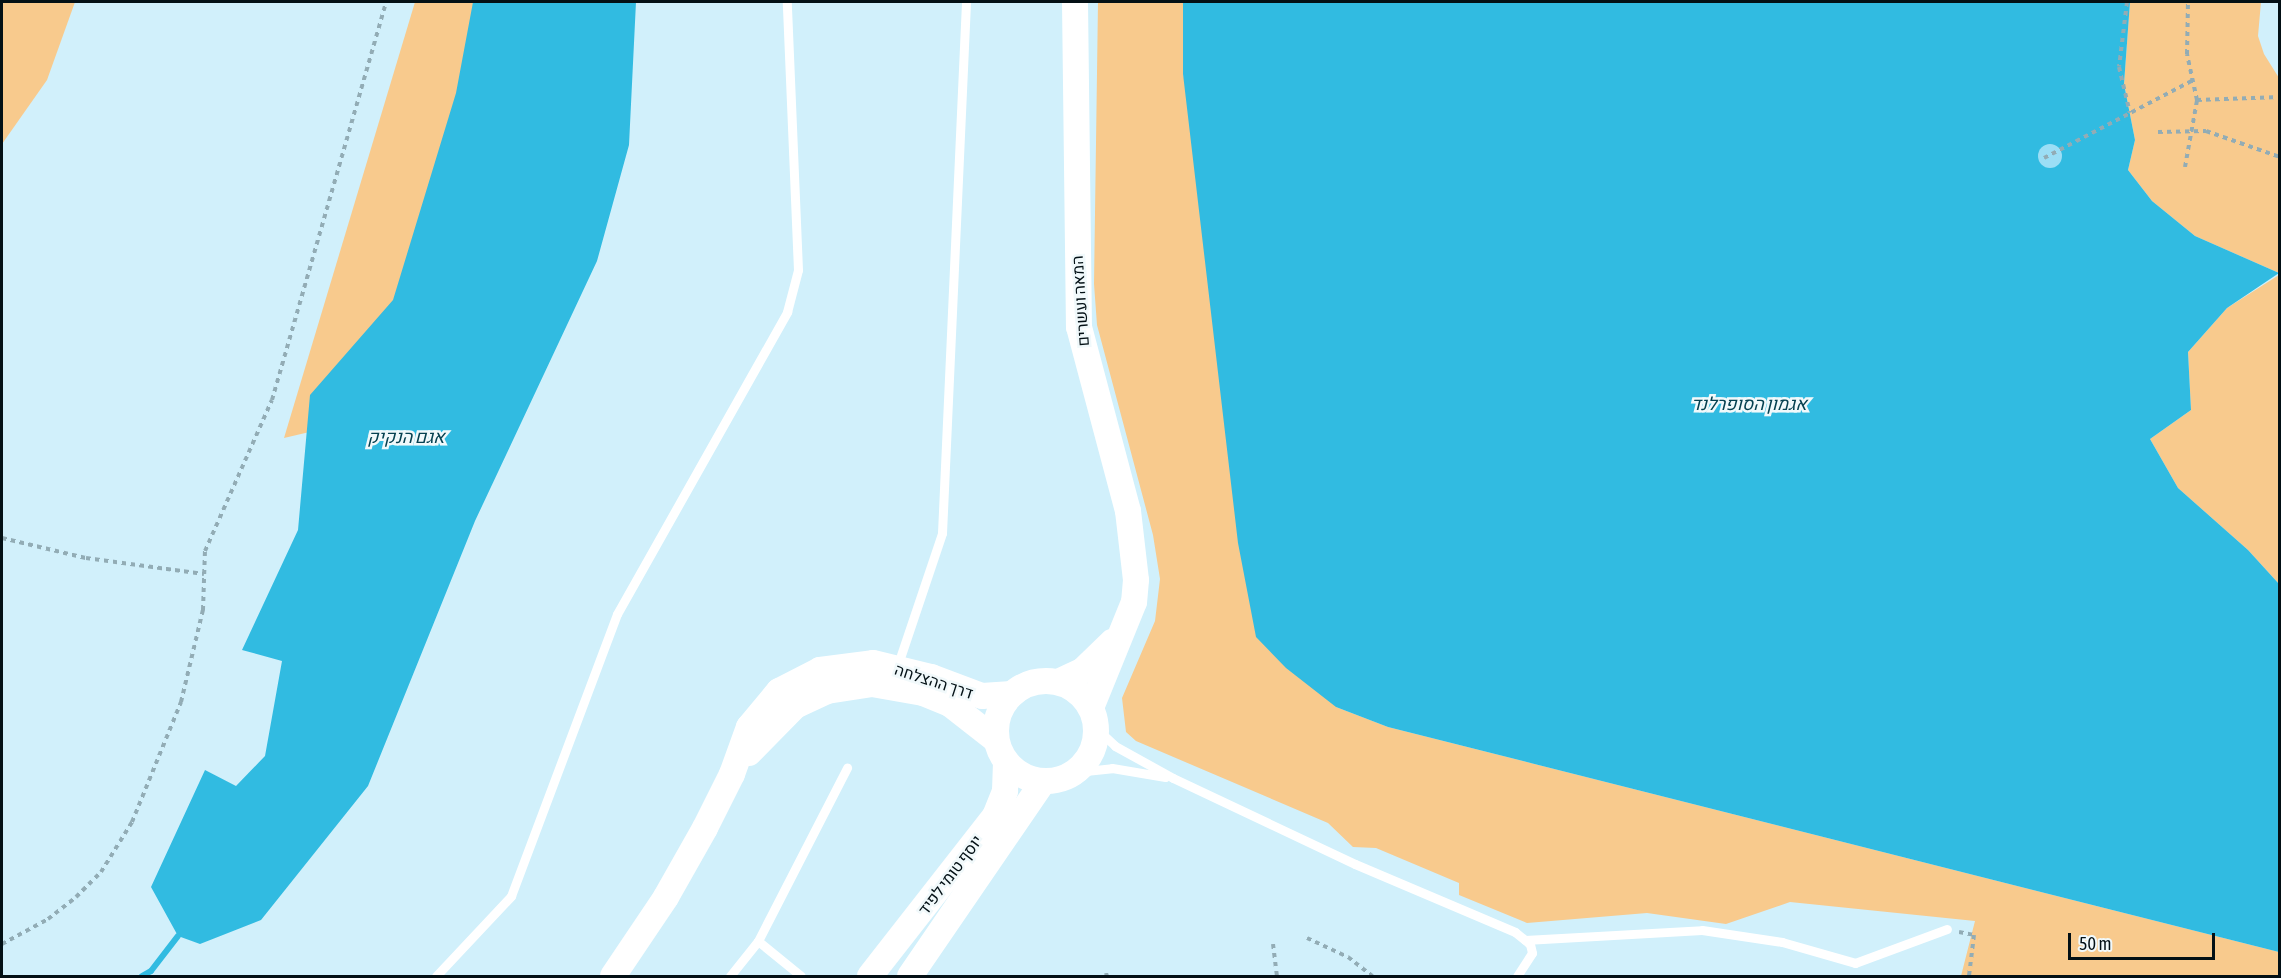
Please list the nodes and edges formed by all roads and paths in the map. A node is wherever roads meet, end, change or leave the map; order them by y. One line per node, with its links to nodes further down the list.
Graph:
1 (386, 2): 17 (path)
2 (787, 2): 35 (lane)
3 (966, 2): 19 (lane)
4 (1075, 2): 18 (street, המאה ועשרים)
5 (2127, 2): 10 (path)
6 (2188, 2): 7 (path)
7 (2193, 80): 9 (path); 10 (path)
8 (2280, 97): 9 (path)
9 (2197, 100): 11 (path)
10 (2130, 113): 14 (path)
11 (2192, 130): 12 (path); 13 (path); 15 (path)
12 (2158, 132)
13 (2280, 157)
14 (2044, 158)
15 (2185, 167)
16 (2, 538): 17 (path)
17 (204, 573): 33 (path)
18 (1125, 628): 20 (street, המאה ועשרים); 22 (street, המאה ועשרים)
19 (897, 667): 21 (street, דרך ההצלחה); 26 (street, דרך ההצלחה)
20 (1058, 682): 21 (street); 22 (street)
21 (1012, 694): 23 (street)
22 (1094, 718): 25 (street); 27 (lane)
23 (1001, 751): 26 (street, דרך ההצלחה); 28 (street); 39 (street, יוסף טומי לפיד)
24 (847, 768): 32 (lane)
25 (1076, 772): 27 (lane); 28 (street)
26 (732, 774): 36 (street, דרך ההצלחה)
27 (1173, 778): 31 (lane)
28 (1043, 782): 40 (street, יוסף טומי לפיד)
29 (1947, 929): 31 (lane); 44 (path)
30 (1307, 938): 42 (path)
31 (1525, 940): 43 (lane)
32 (758, 941): 37 (lane); 38 (lane)
33 (2, 944)
34 (1273, 944): 41 (path)
35 (436, 976)
36 (613, 976)
37 (730, 976)
38 (801, 976)
39 (870, 976)
40 (910, 976)
41 (1277, 976)
42 (1372, 976)
43 (1517, 976)
44 (1969, 976)

